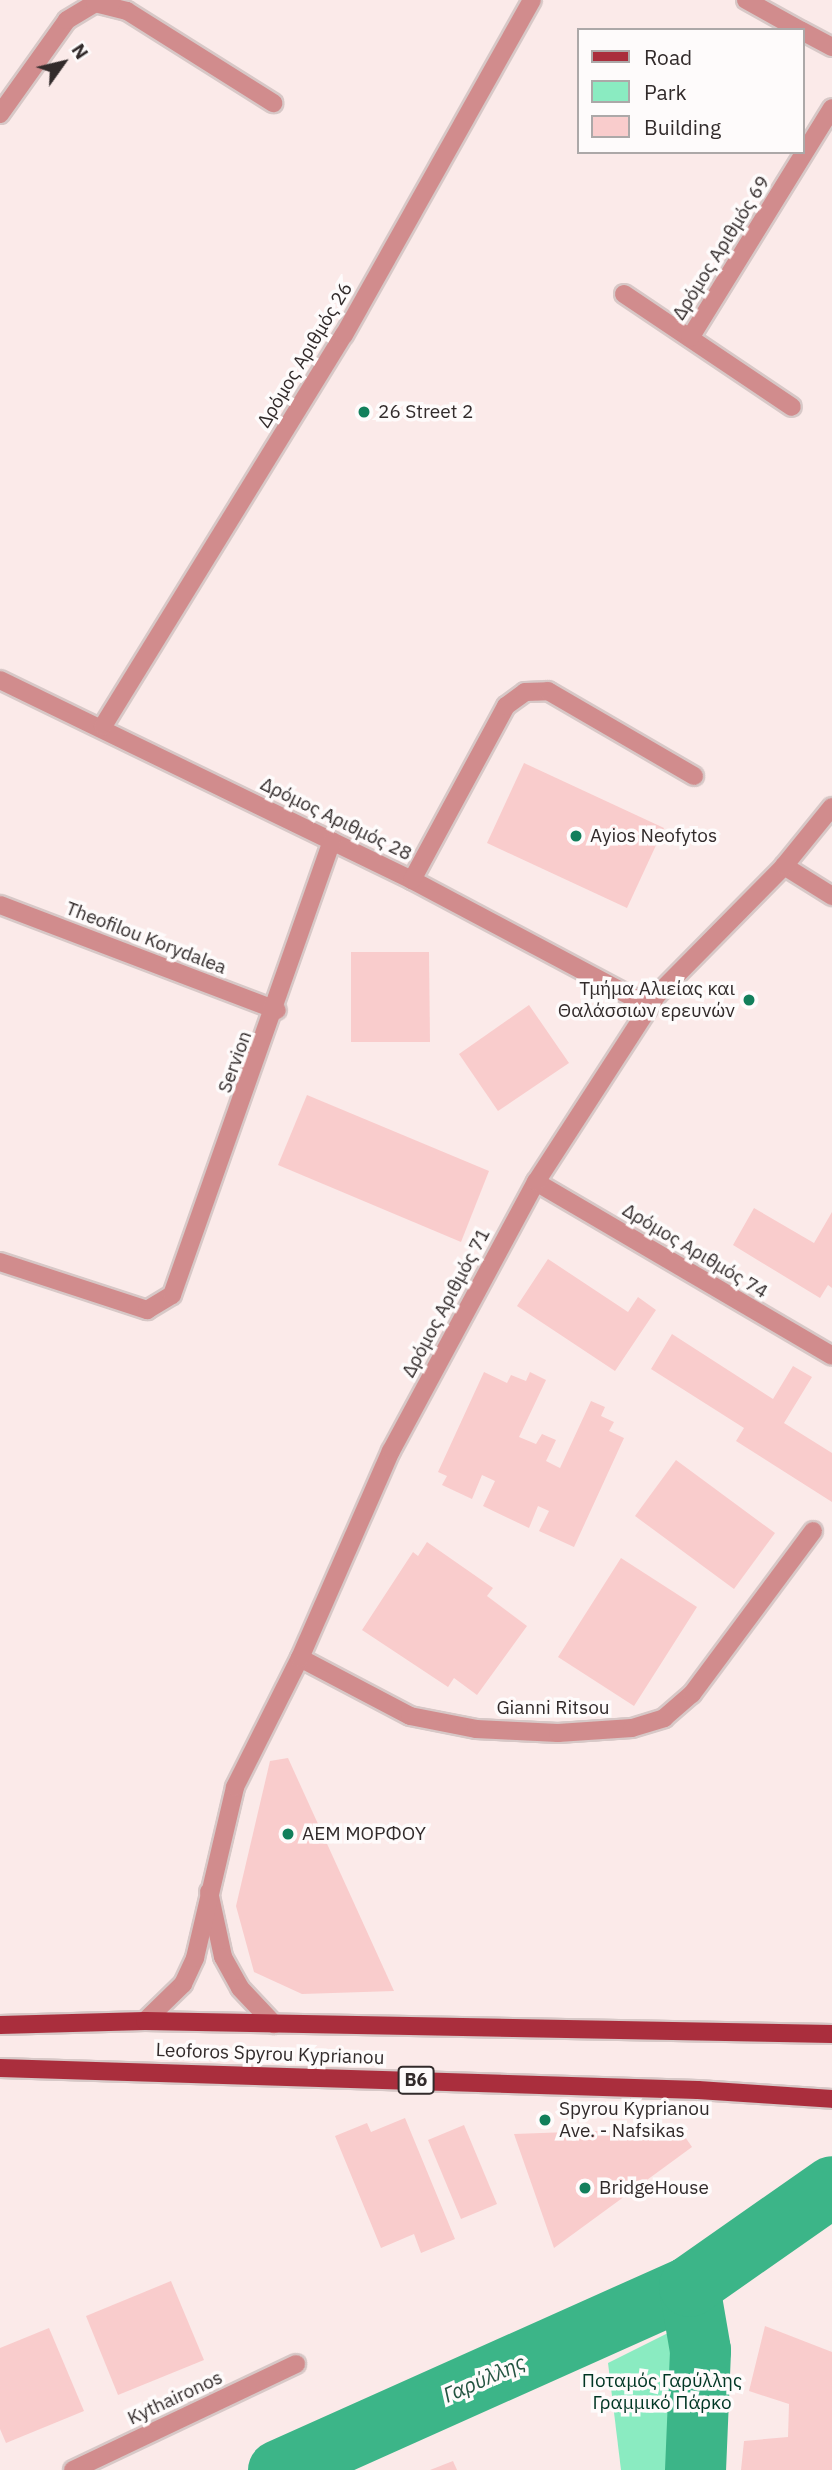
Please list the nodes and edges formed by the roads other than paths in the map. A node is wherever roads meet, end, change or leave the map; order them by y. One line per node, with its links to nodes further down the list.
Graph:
1 (533, 0): 15 (street, Δρόμος Αριθμός 26)
2 (746, 0): 3 (street)
3 (797, 28)
4 (804, 32): 5 (street)
5 (832, 47)
6 (273, 103): 8 (street)
7 (832, 108): 9 (street, Δρόμος Αριθμός 69)
8 (0, 114)
9 (804, 153)
10 (804, 154): 12 (street, Δρόμος Αριθμός 69)
11 (624, 294): 12 (street, Δρόμος Αριθμός 69)
12 (690, 338): 13 (street, Δρόμος Αριθμός 69)
13 (792, 407)
14 (0, 680): 15 (street, Δρόμος Αριθμός 28)
15 (103, 726): 18 (street, Δρόμος Αριθμός 28)
16 (694, 776): 20 (street)
17 (832, 807): 19 (street, Δρόμος Αριθμός 71)
18 (332, 841): 20 (street, Δρόμος Αριθμός 28); 24 (street, Servion)
19 (784, 866): 21 (street); 23 (street, Δρόμος Αριθμός 71)
20 (412, 880): 23 (street, Δρόμος Αριθμός 28)
21 (832, 896)
22 (0, 905): 24 (street, Theofilou Korydalea)
23 (649, 1006): 25 (street, Δρόμος Αριθμός 71)
24 (276, 1010): 26 (street, Servion)
25 (536, 1182): 27 (street, Δρόμος Αριθμός 74); 29 (street, Δρόμος Αριθμός 71)
26 (0, 1262)
27 (832, 1356)
28 (813, 1531): 29 (street, Gianni Ritsou)
29 (300, 1658): 30 (street, Δρόμος Αριθμός 71)
30 (207, 1885): 31 (street, Δρόμος Αριθμός 71); 32 (street, Δρόμος Αριθμός 71)
31 (145, 2021): 32 (main road, Leoforos Spyrou Kyprianou); 33 (main road, Leoforos Spyrou Kyprianou)
32 (274, 2024): 34 (main road, Leoforos Spyrou Kyprianou)
33 (0, 2025)
34 (832, 2034)
35 (0, 2068): 36 (main road, Leoforos Spyrou Kyprianou / B6)
36 (832, 2099)
37 (296, 2364): 38 (street, Kythaironos)
38 (73, 2470)

